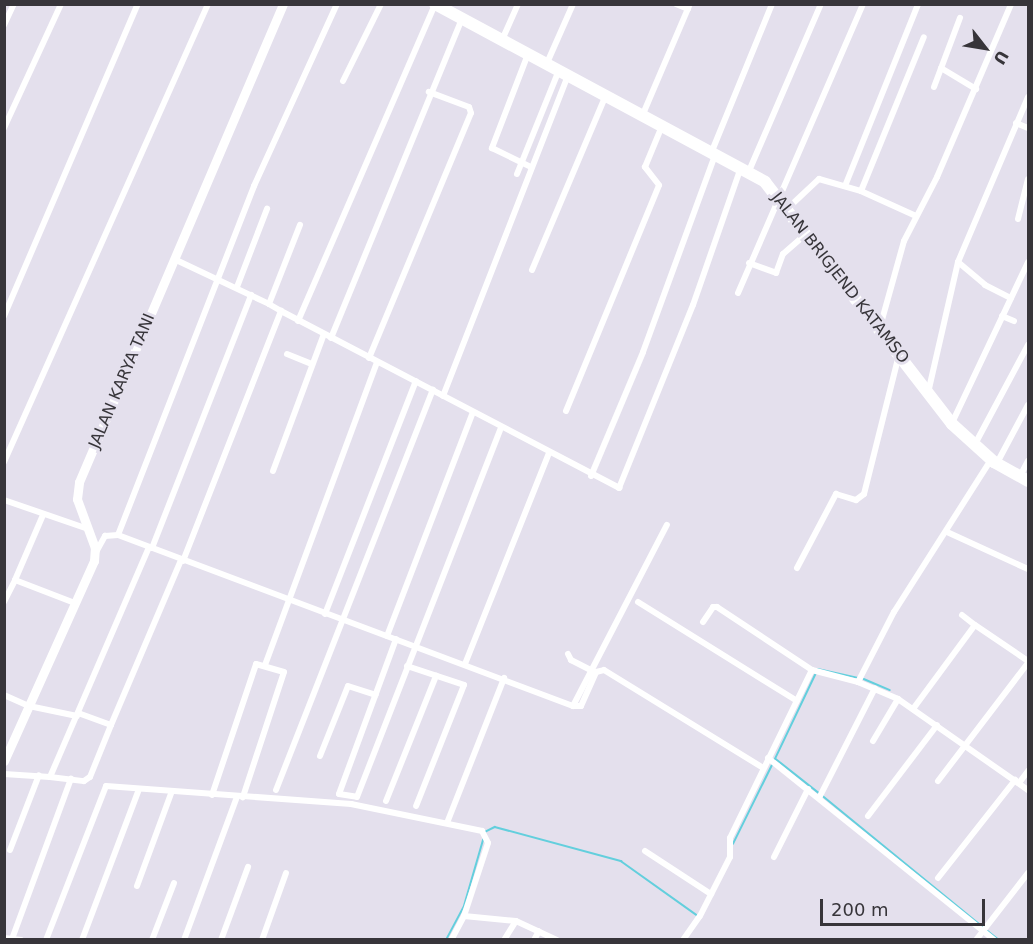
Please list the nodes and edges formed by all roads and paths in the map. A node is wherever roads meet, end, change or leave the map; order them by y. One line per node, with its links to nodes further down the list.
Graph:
1 (14, 4): 20 (street)
2 (61, 4): 36 (street)
3 (138, 4): 65 (street)
4 (208, 4): 90 (street)
5 (283, 4): 53 (street, JALAN KARYA TANI)
6 (337, 4): 58 (street)
7 (381, 4): 27 (street)
8 (518, 4): 22 (street)
9 (573, 4): 24 (street)
10 (676, 4): 17 (street)
11 (772, 4): 38 (street)
12 (821, 4): 41 (street)
13 (863, 4): 46 (street)
14 (918, 4): 44 (street)
15 (1011, 4): 29 (street)
16 (441, 6): 19 (highway, JALAN BRIGJEND KATAMSO); 67 (street)
17 (689, 7): 33 (street)
18 (960, 18): 25 (street)
19 (462, 19): 22 (highway, JALAN BRIGJEND KATAMSO); 30 (street)
20 (4, 25)
21 (924, 37): 45 (street)
22 (502, 40): 23 (highway, JALAN BRIGJEND KATAMSO)
23 (528, 54): 24 (highway, JALAN BRIGJEND KATAMSO); 39 (street)
24 (547, 63): 26 (highway, JALAN BRIGJEND KATAMSO)
25 (941, 68): 28 (street); 29 (street)
26 (564, 72): 31 (highway, JALAN BRIGJEND KATAMSO); 39 (street); 40 (street)
27 (343, 81)
28 (934, 87)
29 (976, 88): 49 (street)
30 (429, 92): 71 (street); 75 (street)
31 (606, 95): 33 (highway, JALAN BRIGJEND KATAMSO); 57 (street)
32 (1029, 96): 34 (street)
33 (644, 114): 35 (highway, JALAN BRIGJEND KATAMSO)
34 (1016, 123): 37 (street); 54 (street)
35 (662, 125): 38 (highway, JALAN BRIGJEND KATAMSO); 83 (street)
36 (4, 128)
37 (1029, 128)
38 (714, 152): 41 (highway, JALAN BRIGJEND KATAMSO); 93 (street)
39 (521, 162): 40 (street); 42 (street)
40 (531, 167): 81 (street)
41 (746, 169): 46 (highway, JALAN BRIGJEND KATAMSO); 93 (street)
42 (517, 174)
43 (1029, 179): 50 (street)
44 (845, 186): 45 (street); 48 (street)
45 (861, 191): 49 (street)
46 (777, 195): 48 (highway, JALAN BRIGJEND KATAMSO); 56 (street)
47 (267, 209): 59 (street)
48 (787, 209): 52 (highway, JALAN BRIGJEND KATAMSO)
49 (916, 216): 69 (street)
50 (1018, 219)
51 (300, 225): 63 (street)
52 (806, 234): 56 (street); 69 (highway, JALAN BRIGJEND KATAMSO)
53 (174, 259): 58 (street); 98 (street, JALAN KARYA TANI)
54 (958, 261): 62 (street); 80 (street)
55 (1029, 262): 62 (street)
56 (749, 263): 60 (street)
57 (532, 270)
58 (218, 278): 59 (street); 100 (street)
59 (237, 287): 61 (street)
60 (738, 293)
61 (250, 294): 63 (street); 101 (street)
62 (1011, 298): 66 (street)
63 (268, 304): 64 (street)
64 (281, 311): 67 (street); 103 (street)
65 (4, 316)
66 (1002, 316): 68 (street); 85 (street)
67 (298, 321): 70 (street)
68 (1014, 321)
69 (880, 327): 74 (highway, JALAN BRIGJEND KATAMSO)
70 (324, 334): 71 (street); 77 (street)
71 (331, 338): 75 (street)
72 (1028, 349): 87 (street)
73 (287, 354): 77 (street)
74 (899, 355): 80 (highway, JALAN BRIGJEND KATAMSO); 104 (street)
75 (369, 358): 76 (street)
76 (378, 363): 78 (street); 107 (street)
77 (312, 364): 92 (street)
78 (416, 381): 79 (street); 111 (street)
79 (433, 390): 81 (street); 113 (street)
80 (928, 394): 85 (highway, JALAN BRIGJEND KATAMSO)
81 (444, 396): 84 (street)
82 (1029, 405): 91 (street)
83 (566, 411)
84 (473, 412): 86 (street); 116 (street)
85 (952, 424): 87 (highway, JALAN BRIGJEND KATAMSO)
86 (501, 427): 88 (street); 118 (street)
87 (974, 446): 91 (highway, JALAN BRIGJEND KATAMSO)
88 (549, 453): 93 (street); 121 (street)
89 (1029, 461): 94 (street)
90 (4, 462)
91 (994, 462): 94 (highway, JALAN BRIGJEND KATAMSO); 99 (street)
92 (273, 471)
93 (591, 477)
94 (1024, 479)
95 (4, 500): 96 (street)
96 (43, 515): 98 (street); 106 (street)
97 (667, 525): 124 (street)
98 (88, 529): 102 (street, JALAN KARYA TANI)
99 (947, 532): 105 (street); 128 (street)
100 (118, 535): 101 (street); 102 (street)
101 (150, 548): 103 (street); 137 (street)
102 (95, 554): 110 (street)
103 (182, 560): 107 (street); 138 (street)
104 (797, 568)
105 (1028, 569)
106 (15, 580): 108 (street); 110 (street)
107 (287, 598): 111 (street); 122 (street)
108 (4, 602)
109 (638, 602): 133 (street)
110 (75, 603): 134 (street)
111 (325, 614): 113 (street)
112 (962, 615): 115 (street)
113 (343, 620): 116 (street); 155 (street)
114 (703, 622): 125 (street)
115 (975, 625): 120 (street); 136 (street)
116 (387, 636): 117 (street)
117 (396, 639): 118 (street); 131 (street)
118 (415, 646): 121 (street); 123 (street)
119 (568, 654): 124 (street)
120 (1029, 662): 141 (street)
121 (465, 664): 127 (street)
122 (265, 665): 158 (street); 159 (street)
123 (407, 666): 126 (street); 131 (street)
124 (591, 670): 135 (street)
125 (813, 670): 128 (street); 133 (street)
126 (436, 676): 161 (street); 162 (street)
127 (504, 678): 135 (street); 164 (street)
128 (859, 678): 129 (street)
129 (875, 688): 132 (street); 160 (street)
130 (4, 695): 134 (street)
131 (376, 695): 142 (street)
132 (898, 699): 136 (street); 140 (street)
133 (797, 701): 143 (street)
134 (29, 706): 137 (street); 144 (street)
135 (573, 706): 145 (street)
136 (913, 709): 139 (street)
137 (77, 715): 138 (street); 149 (street)
138 (111, 725): 150 (street)
139 (937, 726): 141 (street); 163 (street)
140 (873, 741)
141 (967, 745): 151 (street); 152 (street)
142 (320, 756)
143 (768, 758): 145 (street); 154 (street)
144 (4, 761)
145 (763, 768): 174 (street)
146 (1029, 771): 152 (street)
147 (4, 774): 148 (street)
148 (39, 776): 149 (street); 165 (street)
149 (50, 777): 150 (street)
150 (71, 779): 180 (street)
151 (938, 781)
152 (1017, 782): 156 (street); 171 (street)
153 (139, 789): 157 (street); 182 (street); 183 (street)
154 (808, 789): 160 (street); 167 (street)
155 (276, 790)
156 (1029, 790)
157 (172, 791): 158 (street); 173 (street)
158 (212, 795): 159 (street)
159 (240, 797): 164 (street); 185 (street)
160 (819, 798): 178 (street)
161 (386, 801)
162 (416, 806)
163 (868, 816)
164 (447, 823): 175 (street)
165 (10, 850)
166 (645, 851): 174 (street)
167 (774, 857)
168 (248, 867): 186 (street)
169 (286, 873): 187 (street)
170 (1029, 873): 178 (street)
171 (938, 878)
172 (174, 883): 184 (street)
173 (137, 886)
174 (711, 894): 192 (street)
175 (464, 916): 176 (street); 188 (street)
176 (516, 921): 177 (street); 189 (street)
177 (539, 931): 190 (street); 191 (street)
178 (983, 931): 193 (street); 194 (street)
179 (4, 938): 180 (street)
180 (12, 939): 181 (street)
181 (21, 939)
182 (46, 939)
183 (82, 939)
184 (152, 939)
185 (184, 939)
186 (221, 939)
187 (262, 939)
188 (451, 939)
189 (504, 939)
190 (534, 939)
191 (557, 939)
192 (683, 939)
193 (976, 939)
194 (994, 939)

